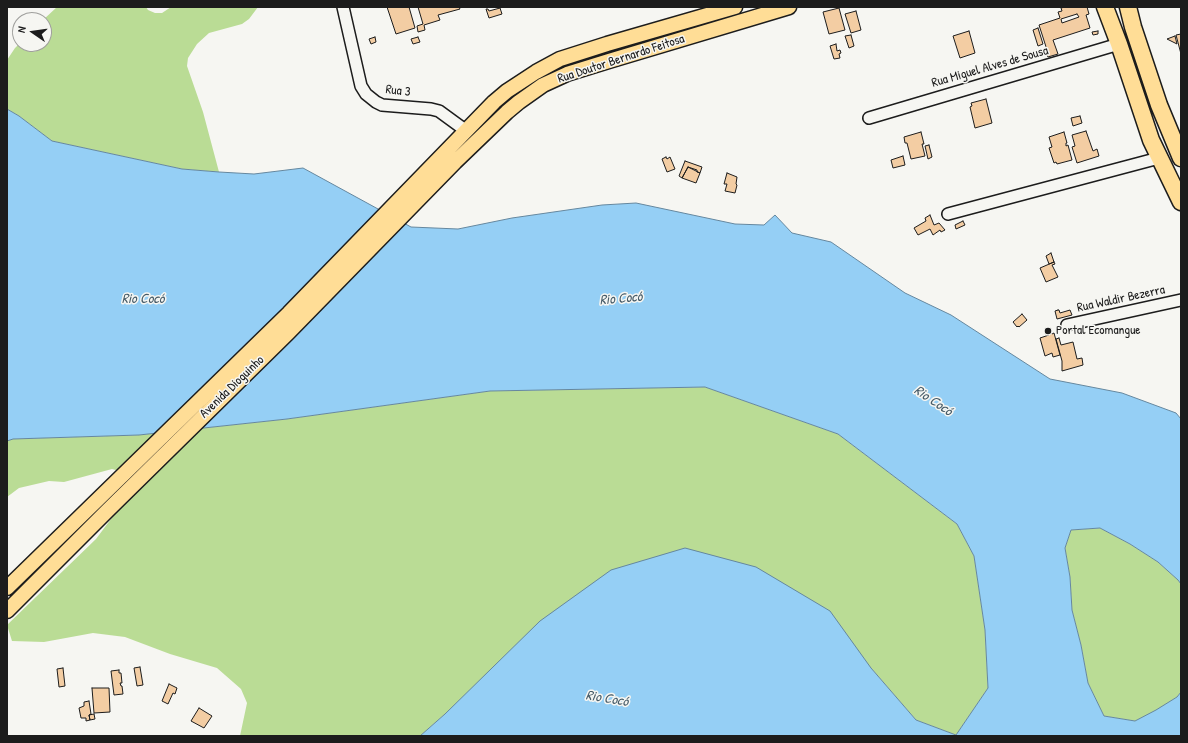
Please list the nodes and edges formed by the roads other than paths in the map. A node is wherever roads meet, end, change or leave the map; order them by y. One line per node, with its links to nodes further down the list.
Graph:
1 (343, 7): 8 (street, Rua 3)
2 (735, 7): 8 (main road, Rua Doutor Bernardo Feitosa)
3 (789, 7): 12 (main road, Rua Doutor Bernardo Feitosa)
4 (1105, 7): 6 (highway)
5 (1128, 7): 11 (highway)
6 (1119, 44): 7 (street, Rua Miguel Alves de Sousa); 10 (highway)
7 (869, 118)
8 (465, 130): 9 (main road, Rua Doutor Bernardo Feitosa)
9 (444, 152): 17 (main road, Avenida Dioguinho)
10 (1159, 158): 13 (highway); 14 (street)
11 (1181, 158)
12 (455, 162): 17 (main road, Avenida Dioguinho)
13 (1181, 202)
14 (948, 214)
15 (1181, 300): 16 (street, Rua Waldir Bezerra)
16 (1067, 325)
17 (102, 506): 18 (main road, Avenida Dioguinho); 19 (main road, Avenida Dioguinho)
18 (7, 588)
19 (7, 611)

